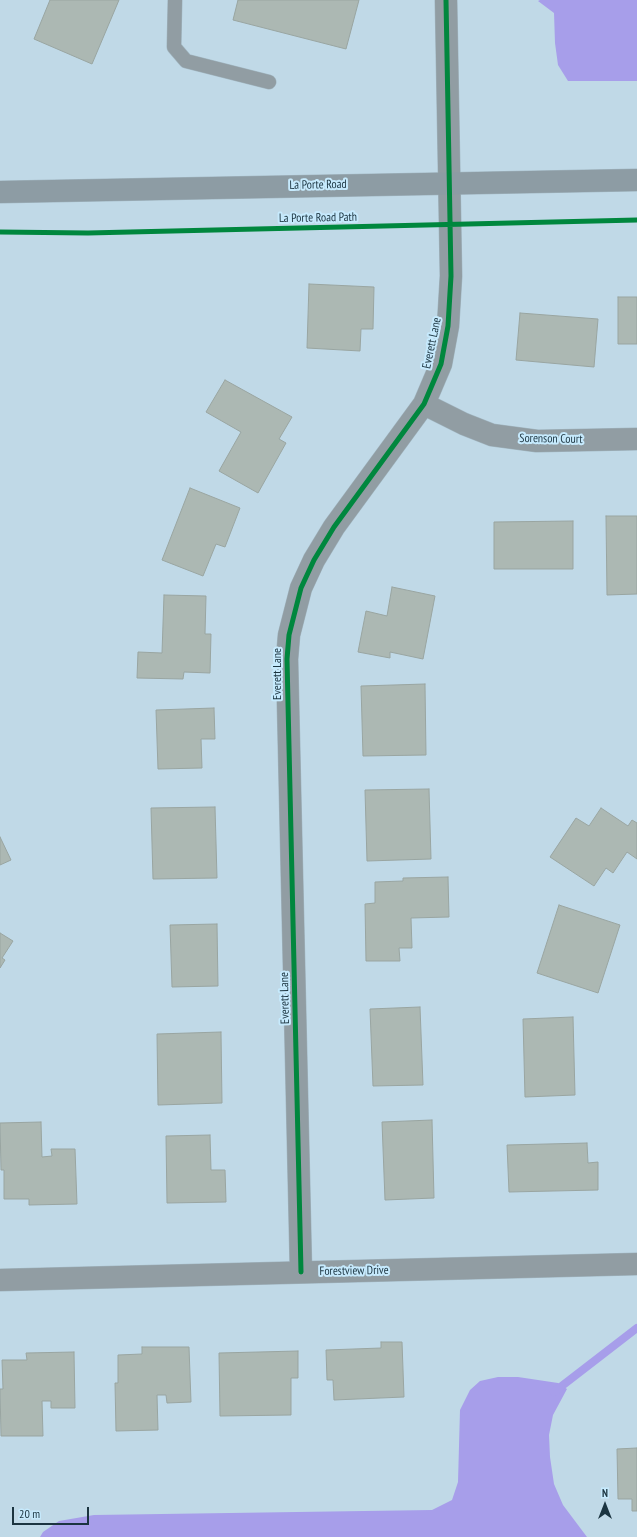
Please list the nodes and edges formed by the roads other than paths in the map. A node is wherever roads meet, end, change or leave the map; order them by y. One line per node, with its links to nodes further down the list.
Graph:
1 (175, 0): 3 (lane)
2 (446, 0): 5 (street, Everett Lane)
3 (269, 82)
4 (637, 180): 5 (street, La Porte Road)
5 (449, 182): 6 (street, La Porte Road); 7 (street, Everett Lane)
6 (0, 192)
7 (424, 404): 8 (street, Sorenson Court); 10 (street, Everett Lane)
8 (637, 439)
9 (637, 1264): 10 (street, Forestview Drive)
10 (301, 1272): 11 (street, Forestview Drive)
11 (0, 1280)

